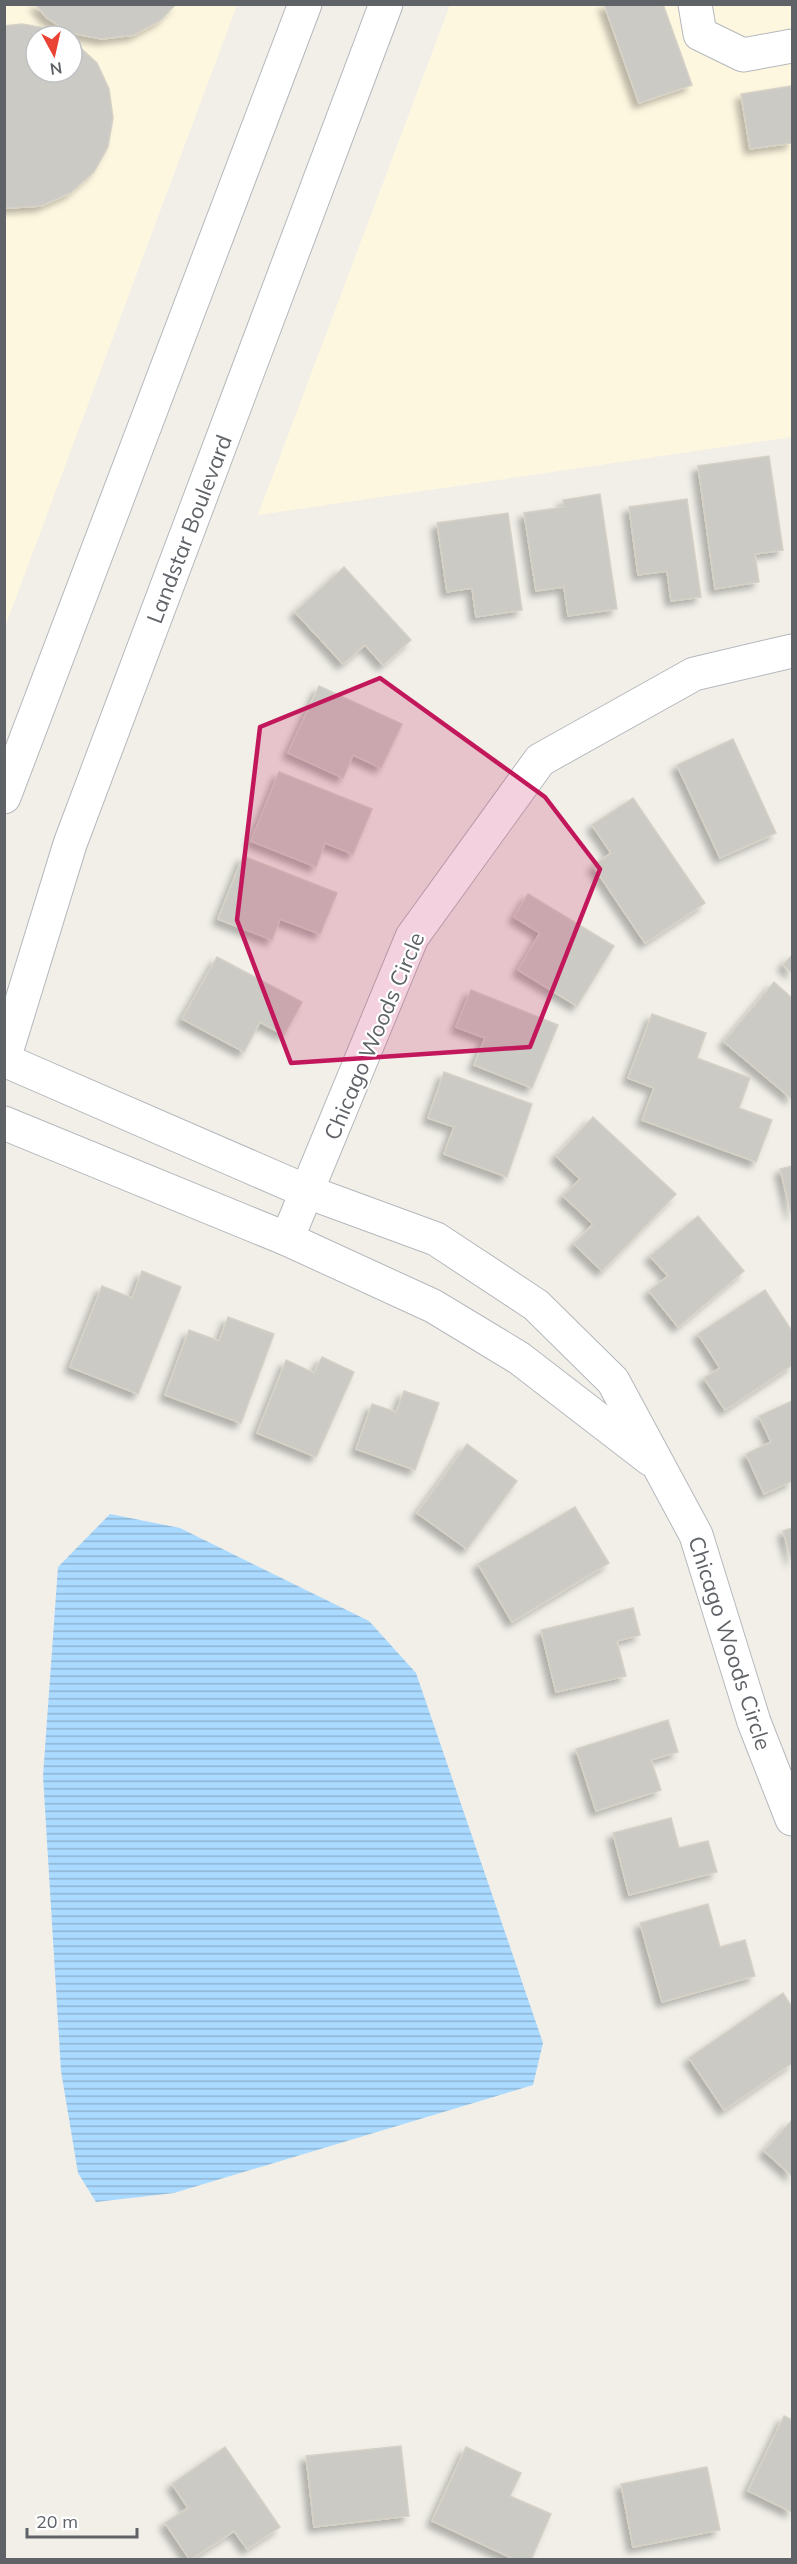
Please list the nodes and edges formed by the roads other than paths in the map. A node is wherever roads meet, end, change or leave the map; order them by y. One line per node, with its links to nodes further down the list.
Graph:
1 (305, 4): 6 (street)
2 (386, 4): 7 (street, Landstar Boulevard)
3 (695, 4): 4 (street)
4 (792, 46)
5 (792, 651): 9 (street, Chicago Woods Circle)
6 (4, 797)
7 (4, 1059): 9 (street, Chicago Woods Circle)
8 (4, 1123): 10 (street, Chicago Woods Circle)
9 (308, 1192): 10 (street, Chicago Woods Circle); 11 (street, Chicago Woods Circle)
10 (287, 1239): 11 (street, Chicago Woods Circle)
11 (663, 1470): 12 (street, Chicago Woods Circle)
12 (792, 1819)

